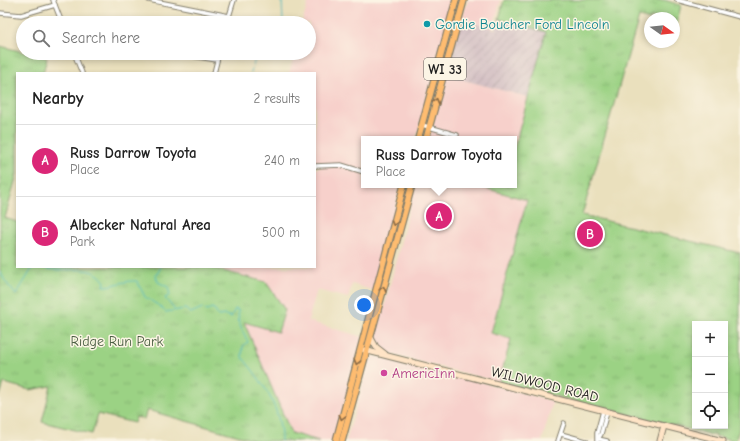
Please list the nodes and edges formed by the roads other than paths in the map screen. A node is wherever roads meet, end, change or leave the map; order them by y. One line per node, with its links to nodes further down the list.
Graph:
1 (53, 0): 8 (street)
2 (149, 0): 11 (street)
3 (234, 0): 11 (street)
4 (456, 0): 17 (main road, WI 33)
5 (464, 0): 18 (main road, WI 33, one-way to 5)
6 (677, 0): 7 (street)
7 (686, 1): 12 (street)
8 (55, 4): 9 (street); 10 (street)
9 (0, 13)
10 (59, 16)
11 (229, 16)
12 (740, 17)
13 (77, 60): 15 (street)
14 (217, 60): 16 (street)
15 (82, 72)
16 (214, 72)
17 (422, 125): 18 (street); 20 (main road, WI 33)
18 (429, 127): 19 (street); 21 (main road, WI 33)
19 (457, 135)
20 (419, 136)
21 (427, 136)
22 (316, 166): 23 (street)
23 (361, 171)
24 (403, 188): 27 (main road, one-way to 27)
25 (410, 188): 26 (main road, one-way to 25)
26 (371, 338): 28 (main road); 29 (street)
27 (361, 349): 28 (street, WILDWOOD ROAD); 35 (main road, one-way to 35)
28 (368, 351): 29 (street, WILDWOOD ROAD); 36 (main road)
29 (390, 356): 30 (street, WILDWOOD ROAD)
30 (605, 412): 32 (street, WILDWOOD ROAD); 34 (street)
31 (564, 423): 33 (street)
32 (664, 426): 40 (street); 41 (street, WILDWOOD ROAD)
33 (561, 434): 37 (street); 38 (street)
34 (597, 440): 39 (street)
35 (336, 441)
36 (342, 441)
37 (558, 441)
38 (586, 441)
39 (607, 441)
40 (660, 441)
41 (724, 441)

